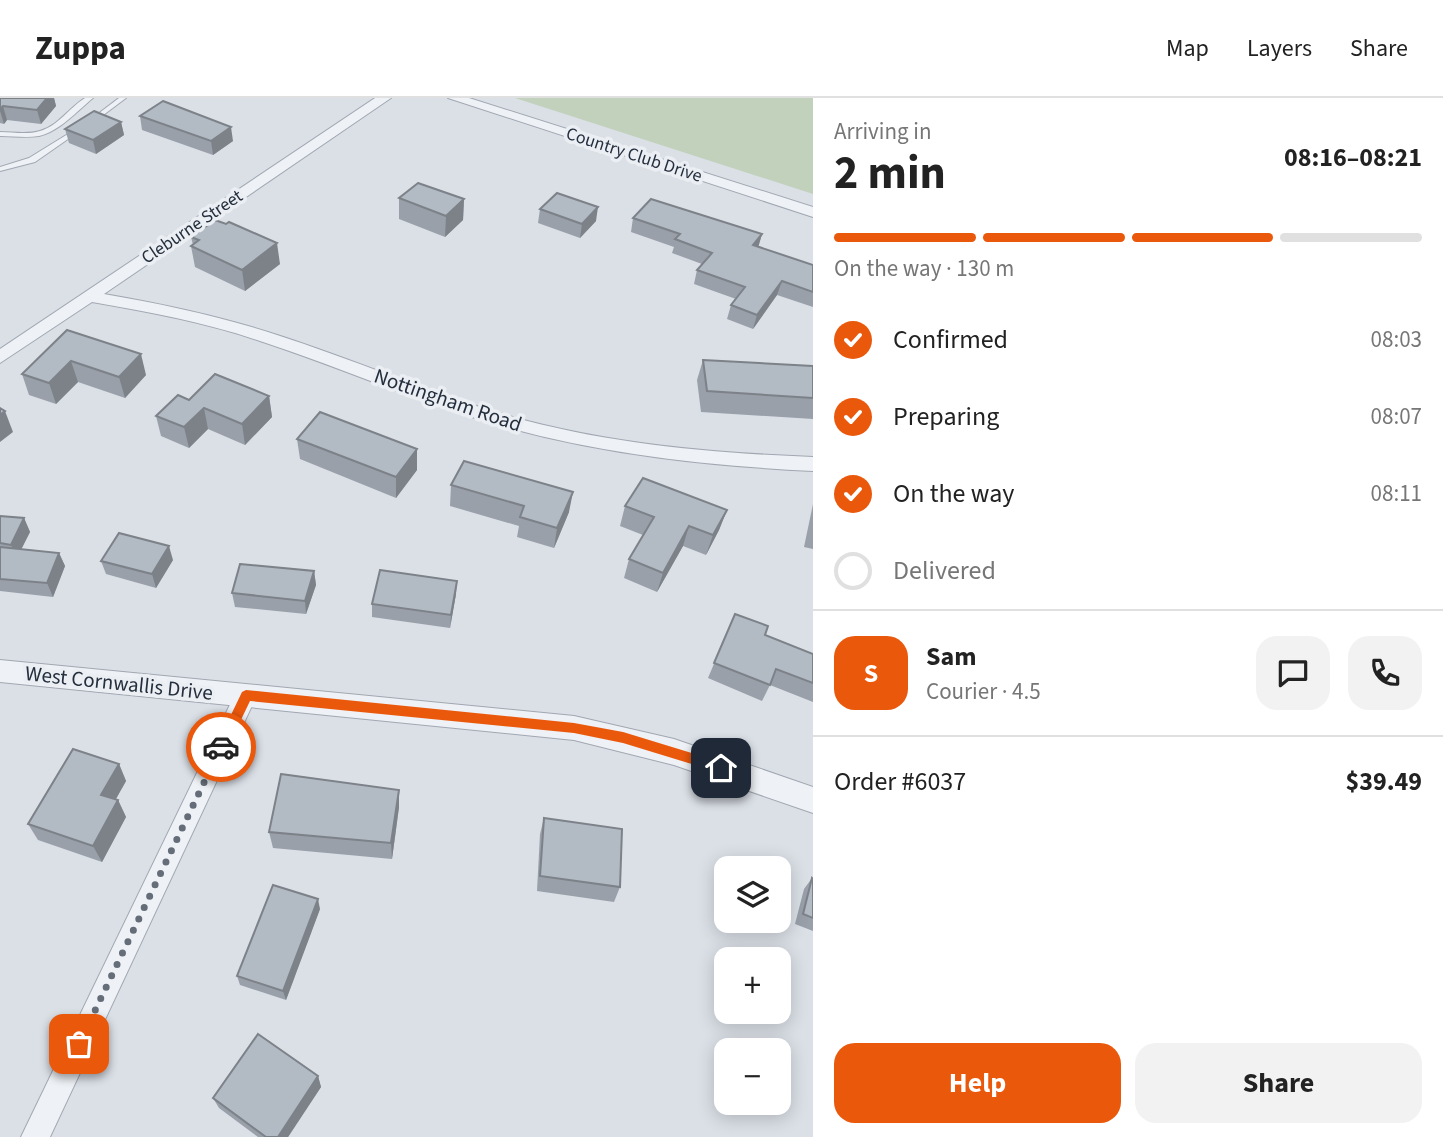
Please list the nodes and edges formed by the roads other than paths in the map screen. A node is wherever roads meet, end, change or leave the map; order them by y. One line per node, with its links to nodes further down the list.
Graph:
1 (90, 98): 5 (lane)
2 (123, 98): 6 (lane)
3 (384, 98): 8 (street, Cleburne Street)
4 (454, 98): 7 (street, Country Club Drive)
5 (0, 134)
6 (0, 169)
7 (813, 212)
8 (90, 297): 9 (street, Cleburne Street); 10 (street, Nottingham Road)
9 (0, 357)
10 (813, 464)
11 (0, 671): 12 (street, West Cornwallis Drive)
12 (246, 695): 13 (street, West Cornwallis Drive); 14 (street)
13 (813, 800)
14 (35, 1137)

